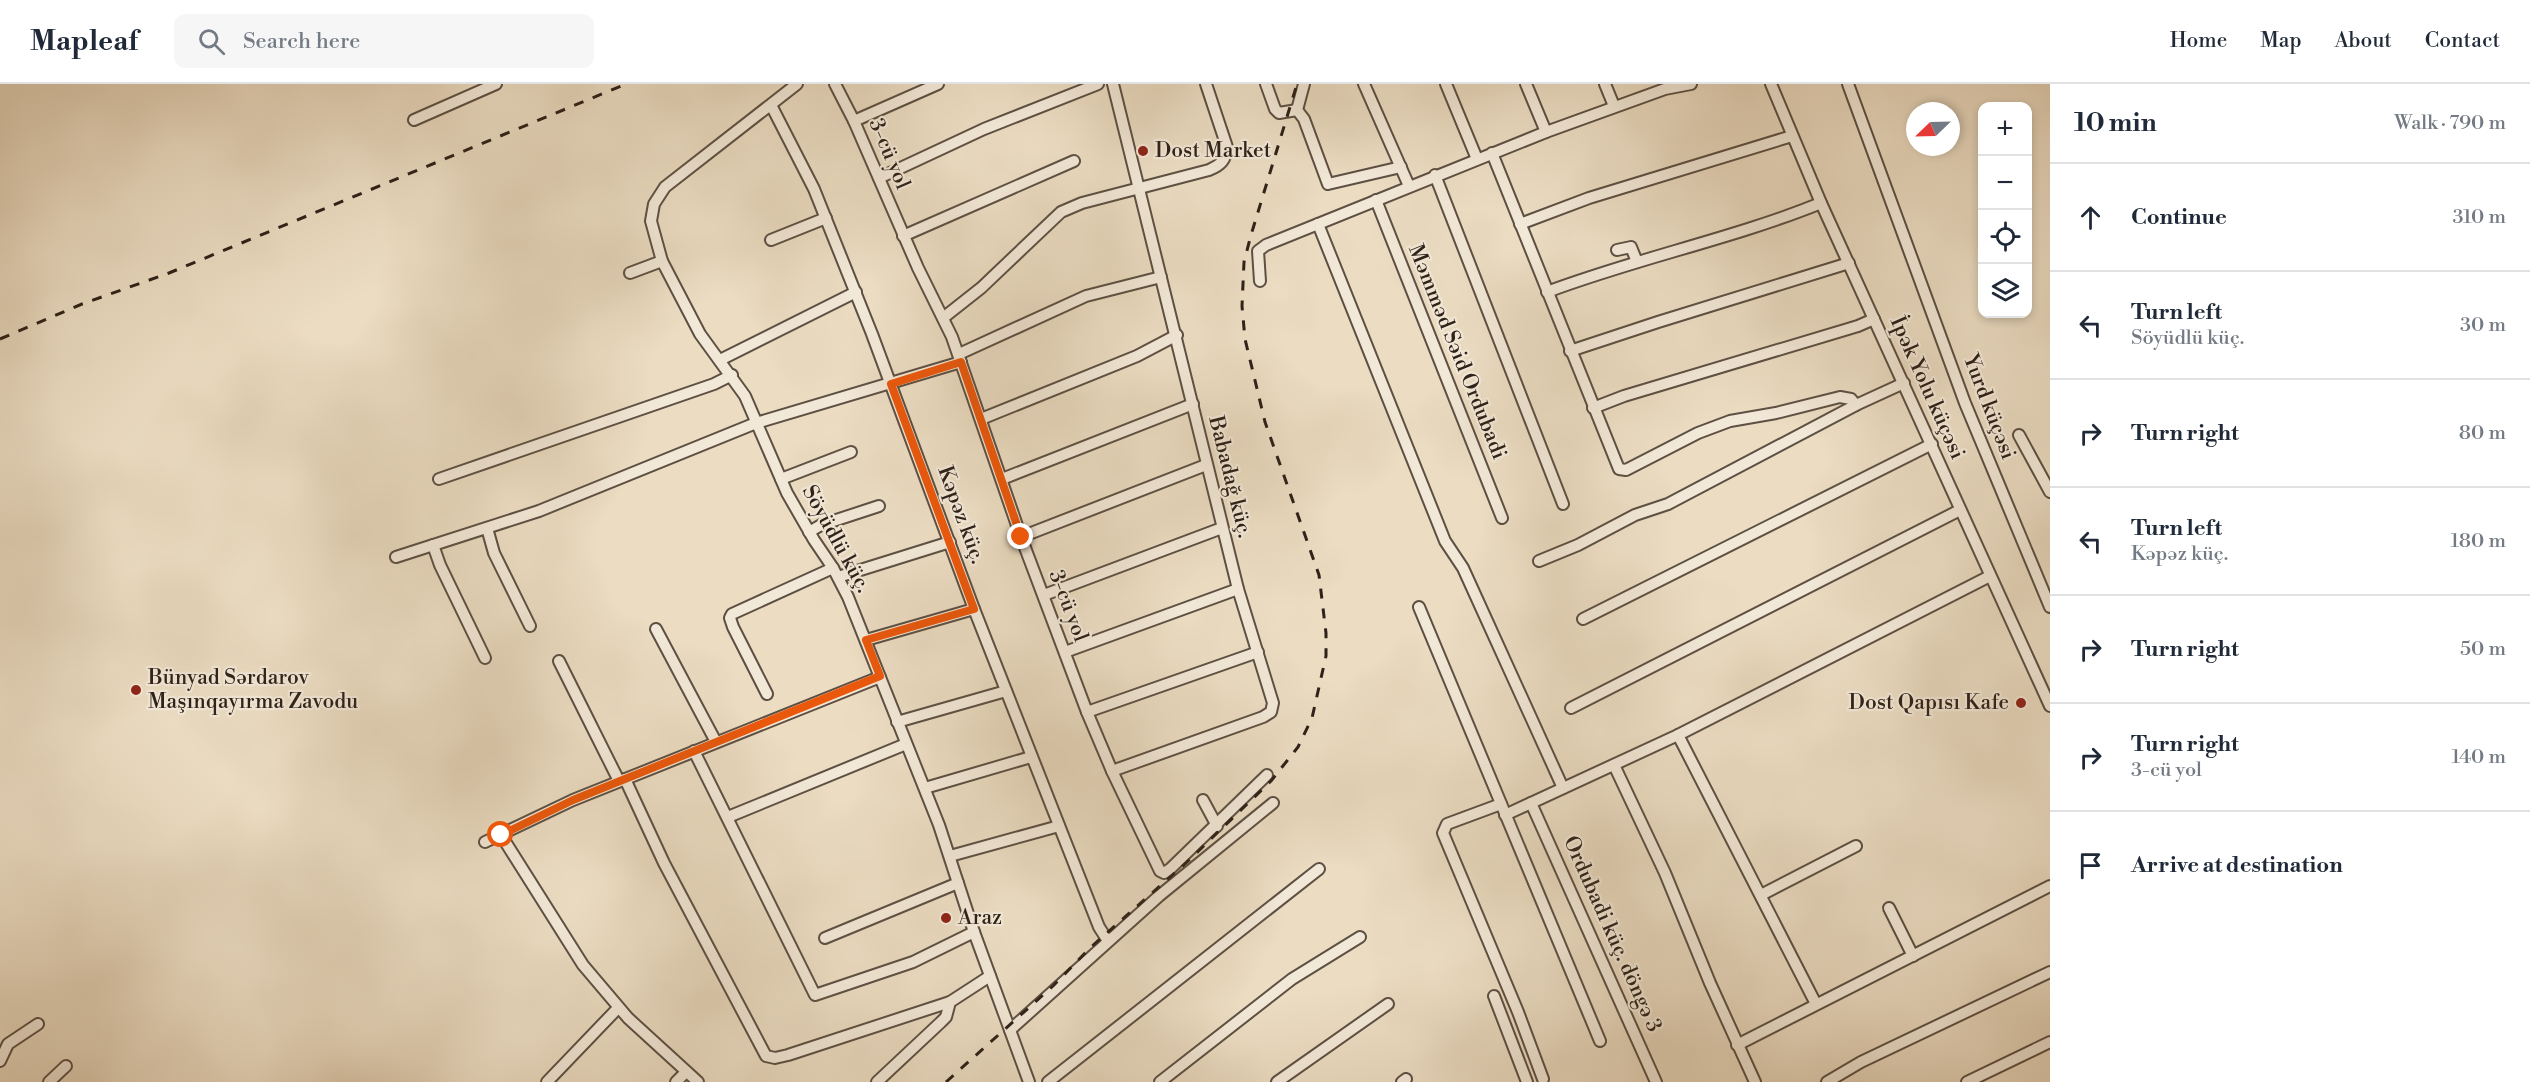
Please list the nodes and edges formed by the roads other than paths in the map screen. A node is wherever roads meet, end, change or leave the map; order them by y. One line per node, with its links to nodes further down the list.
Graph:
1 (496, 84): 21 (street)
2 (797, 84): 18 (street, Söyüdlü küç.)
3 (835, 84): 22 (street, 3-cü yol)
4 (939, 84): 22 (street)
5 (1098, 84): 30 (street)
6 (1113, 84): 32 (street, Babadağ küç.)
7 (1206, 84): 32 (street)
8 (1266, 84): 20 (street)
9 (1304, 84): 20 (street)
10 (1364, 84): 28 (street)
11 (1446, 84): 26 (street)
12 (1526, 84): 23 (street)
13 (1605, 84): 19 (street)
14 (1686, 84): 15 (street); 19 (street)
15 (1691, 84)
16 (1771, 84): 24 (street, İpək Yolu küçəsi)
17 (1848, 84): 88 (street, Yurd küçəsi)
18 (771, 105): 35 (street, Kəpəz küç.); 41 (street, Söyüdlü küç.)
19 (1614, 106): 23 (street)
20 (1297, 110): 28 (street)
21 (414, 120)
22 (854, 121): 30 (street, 3-cü yol)
23 (1546, 132): 25 (street)
24 (1792, 136): 34 (street, İpək Yolu küçəsi); 37 (street)
25 (1492, 153): 26 (street); 37 (street)
26 (1477, 159): 29 (street)
27 (1074, 161): 38 (street)
28 (1401, 167): 31 (street)
29 (1435, 175): 31 (street); 71 (street)
30 (879, 178): 38 (street, 3-cü yol)
31 (1409, 186): 33 (street)
32 (1140, 188): 45 (street, Babadağ küç.); 49 (street)
33 (1376, 200): 36 (street); 74 (street, Məmməd Səid Ordubadi)
34 (1821, 203): 42 (street); 43 (street, İpək Yolu küçəsi)
35 (826, 218): 39 (street); 47 (street, Kəpəz küç.)
36 (1317, 224): 46 (street); 115 (street)
37 (1520, 224): 48 (street)
38 (903, 236): 49 (street, 3-cü yol)
39 (771, 240)
40 (1617, 250): 42 (street)
41 (662, 261): 44 (street); 54 (street, Söyüdlü küç.)
42 (1637, 262): 48 (street)
43 (1850, 262): 50 (street, İpək Yolu küçəsi); 52 (street)
44 (630, 273)
45 (1161, 277): 51 (street, Babadağ küç.); 53 (street)
46 (1260, 281)
47 (856, 292): 54 (street); 57 (street, Kəpəz küç.)
48 (1546, 292): 52 (street)
49 (943, 318): 53 (street, 3-cü yol)
50 (1874, 320): 56 (street, İpək Yolu küçəsi); 60 (street)
51 (1177, 335): 58 (street, Babadağ küç.); 61 (street)
52 (1570, 351): 60 (street)
53 (960, 358): 57 (street); 61 (street, 3-cü yol)
54 (720, 360): 55 (street, Söyüdlü küç.)
55 (732, 375): 62 (street, Söyüdlü küç.); 67 (street)
56 (1904, 383): 59 (street); 64 (street, İpək Yolu küçəsi)
57 (891, 384): 62 (street); 79 (street, Kəpəz küç.)
58 (1193, 404): 66 (street, Babadağ küç.); 69 (street)
59 (1856, 405): 60 (street); 82 (street)
60 (1593, 408)
61 (981, 419): 69 (street, 3-cü yol)
62 (756, 423): 68 (street, Söyüdlü küç.); 75 (street)
63 (2019, 435): 70 (street)
64 (1932, 444): 73 (street, İpək Yolu küçəsi); 90 (street)
65 (851, 452): 68 (street)
66 (1206, 465): 76 (street, Babadağ küç.); 78 (street)
67 (439, 479)
68 (781, 479): 77 (street, Söyüdlü küç.)
69 (1002, 479): 78 (street, 3-cü yol)
70 (2048, 485)
71 (1563, 504)
72 (879, 506): 77 (street)
73 (1960, 510): 84 (street, İpək Yolu küçəsi); 102 (street)
74 (1502, 518)
75 (487, 528): 80 (street); 91 (street)
76 (1222, 528): 85 (street, Babadağ küç.); 86 (street)
77 (809, 532): 83 (street, Söyüdlü küç.)
78 (1021, 537): 86 (street, 3-cü yol)
79 (950, 542): 83 (street); 89 (street, Kəpəz küç.)
80 (433, 545): 81 (street); 96 (street)
81 (396, 557)
82 (1539, 561)
83 (836, 572): 93 (street, Söyüdlü küç.); 100 (street)
84 (1990, 576): 101 (street, İpək Yolu küçəsi); 105 (street)
85 (1238, 589): 94 (street); 95 (street, Babadağ küç.)
86 (1044, 595): 94 (street, 3-cü yol)
87 (1419, 607): 119 (street)
88 (2050, 607)
89 (974, 609): 93 (street); 99 (street, Kəpəz küç.)
90 (1583, 619)
91 (530, 626)
92 (657, 629): 106 (street)
93 (866, 640): 98 (street, Söyüdlü küç.)
94 (1065, 652): 103 (street, 3-cü yol)
95 (1258, 652): 103 (street); 111 (street, Babadağ küç.)
96 (484, 657)
97 (559, 661): 113 (street)
98 (880, 676): 104 (street, Söyüdlü küç.); 106 (street)
99 (1006, 690): 104 (street); 109 (street, Kəpəz küç.)
100 (766, 694)
101 (2049, 704)
102 (1571, 708)
103 (1087, 712): 111 (street, 3-cü yol)
104 (897, 722): 107 (street, Söyüdlü küç.)
105 (1678, 735): 110 (street); 130 (street)
106 (716, 742): 108 (street)
107 (906, 744): 114 (street, Söyüdlü küç.); 120 (street)
108 (694, 751): 113 (street); 120 (street)
109 (1031, 757): 114 (street); 121 (street, Kəpəz küç.)
110 (1614, 765): 115 (street); 148 (street)
111 (1112, 771): 122 (street, 3-cü yol)
112 (1267, 776): 122 (street, 3-cü yol)
113 (622, 780): 123 (street); 140 (street)
114 (925, 788): 126 (street, Söyüdlü küç.)
115 (1563, 788): 118 (street)
116 (1203, 800): 122 (street)
117 (1273, 803): 135 (street)
118 (1531, 803): 119 (street); 163 (street, Ordubadi küç. döngə 3)
119 (1503, 809): 146 (street); 152 (street)
120 (728, 817): 132 (street)
121 (1059, 826): 126 (street); 135 (street, Kəpəz küç.)
122 (1216, 826)
123 (501, 835): 124 (street); 143 (street)
124 (485, 842)
125 (1856, 846): 130 (street)
126 (950, 856): 128 (street, Söyüdlü küç.)
127 (1319, 869): 160 (street)
128 (958, 883): 132 (street, Söyüdlü küç.); 134 (street)
129 (2050, 886): 136 (street)
130 (1761, 895): 142 (street)
131 (1889, 908): 136 (street)
132 (974, 932): 138 (street, Söyüdlü küç.)
133 (1360, 937): 161 (street)
134 (825, 938)
135 (1108, 940): 145 (street)
136 (1913, 956): 142 (street)
137 (2050, 972): 165 (street)
138 (990, 976): 140 (street); 145 (street, Söyüdlü küç.)
139 (1494, 996): 153 (street)
140 (950, 1002): 158 (street)
141 (1388, 1004): 162 (street)
142 (1816, 1004): 148 (street)
143 (618, 1008): 151 (street); 155 (street)
144 (38, 1024): 149 (street)
145 (1010, 1029): 159 (street, Söyüdlü küç.)
146 (1599, 1041)
147 (2050, 1042): 166 (street)
148 (1737, 1045): 164 (street)
149 (0, 1061)
150 (66, 1066): 154 (street)
151 (686, 1072): 156 (street); 157 (street)
152 (1543, 1079)
153 (1522, 1080)
154 (49, 1082)
155 (547, 1082)
156 (676, 1082)
157 (698, 1082)
158 (877, 1082)
159 (1029, 1082)
160 (1048, 1082)
161 (1160, 1082)
162 (1276, 1082)
163 (1656, 1082)
164 (1755, 1082)
165 (1827, 1082)
166 (1967, 1082)

